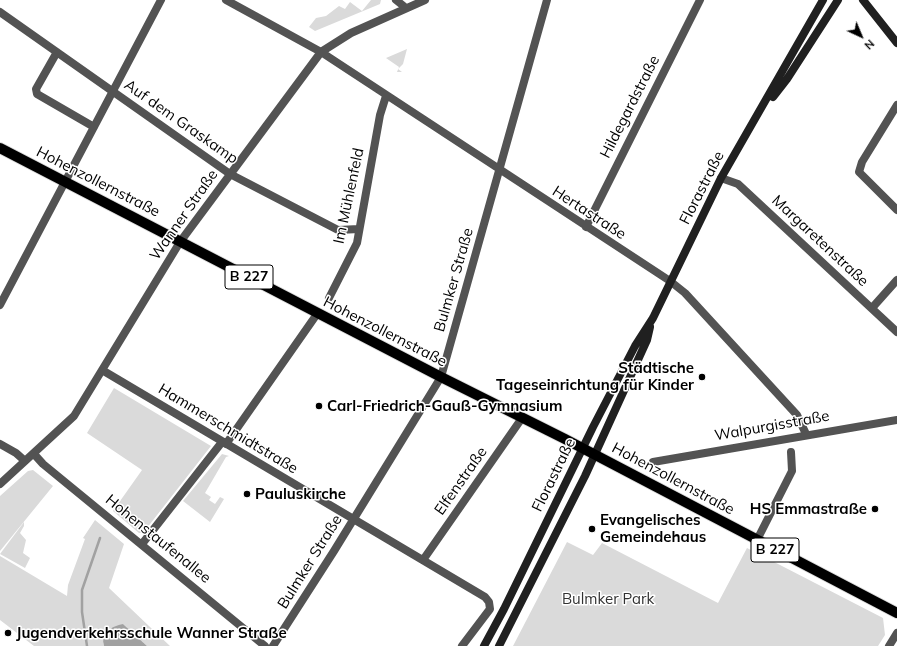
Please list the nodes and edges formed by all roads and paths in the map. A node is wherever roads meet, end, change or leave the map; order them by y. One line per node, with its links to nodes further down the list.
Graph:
1 (161, 0): 15 (street)
2 (226, 0): 14 (street, Hertastraße)
3 (396, 0): 10 (street)
4 (425, 0): 10 (street, Wanner Straße)
5 (547, 0): 21 (street, Bulmker Straße)
6 (700, 0): 26 (street, Hildegardstraße)
7 (823, 0): 18 (main road, Florastraße)
8 (838, 0): 18 (main road, Florastraße)
9 (863, 0): 12 (main road)
10 (406, 8): 14 (street, Wanner Straße)
11 (0, 12): 13 (street, Auf dem Graskamp)
12 (897, 42)
13 (57, 52): 15 (street, Auf dem Graskamp); 19 (street)
14 (321, 52): 16 (street, Hertastraße); 22 (street, Wanner Straße)
15 (114, 92): 19 (street); 22 (street, Auf dem Graskamp)
16 (386, 96): 21 (street, Hertastraße); 27 (street, Im Mühlenfeld)
17 (897, 106): 25 (street)
18 (758, 115): 23 (main road, Florastraße)
19 (94, 127): 24 (street)
20 (0, 148): 24 (main road, Hohenzollernstraße / B 227)
21 (500, 171): 26 (street, Hertastraße); 38 (street, Bulmker Straße)
22 (230, 174): 27 (street, Auf dem Graskamp); 28 (street, Wanner Straße)
23 (721, 178): 30 (main road, Florastraße); 33 (street, Margaretenstraße)
24 (66, 182): 28 (main road, Hohenzollernstraße / B 227); 32 (street)
25 (897, 210)
26 (586, 227): 30 (street, Hertastraße)
27 (359, 229): 31 (street, Im Mühlenfeld)
28 (180, 242): 34 (main road, Hohenzollernstraße / B 227); 37 (street, Wanner Straße)
29 (897, 280): 33 (street)
30 (670, 281): 35 (main road, Florastraße); 41 (street, Hertastraße)
31 (328, 298)
32 (0, 305)
33 (872, 308): 36 (street, Margaretenstraße)
34 (317, 314): 38 (main road, Hohenzollernstraße / B 227); 42 (street)
35 (653, 318): 44 (main road, Florastraße); 47 (main road, Florastraße)
36 (897, 332)
37 (102, 370): 42 (street, Hammerschmidtstraße); 46 (street, Wanner Straße)
38 (440, 377): 39 (main road, Hohenzollernstraße / B 227); 51 (street, Bulmker Straße)
39 (522, 418): 44 (main road, Hohenzollernstraße / B 227); 54 (street, Elfenstraße)
40 (897, 420): 41 (street, Walpurgisstraße)
41 (806, 434): 49 (street, Walpurgisstraße)
42 (224, 443): 51 (street, Hammerschmidtstraße); 53 (street)
43 (0, 444): 48 (street)
44 (583, 449): 47 (main road, Hohenzollernstraße / B 227); 60 (main road, Florastraße)
45 (791, 452): 52 (street)
46 (34, 454): 48 (street, Wanner Straße); 53 (street, Hohenstaufenallee)
47 (594, 455): 52 (main road, Hohenzollernstraße / B 227); 61 (main road, Florastraße)
48 (25, 461): 50 (street, Wanner Straße)
49 (652, 462)
50 (0, 484)
51 (354, 519): 54 (street, Hammerschmidtstraße); 58 (street, Bulmker Straße)
52 (757, 540): 55 (main road, Hohenzollernstraße / B 227)
53 (142, 544): 57 (street, Hohenstaufenallee)
54 (423, 560): 59 (street, Hammerschmidtstraße)
55 (897, 613)
56 (897, 633): 62 (street)
57 (265, 646)
58 (273, 646)
59 (462, 646)
60 (484, 646)
61 (499, 646)
62 (889, 646)

